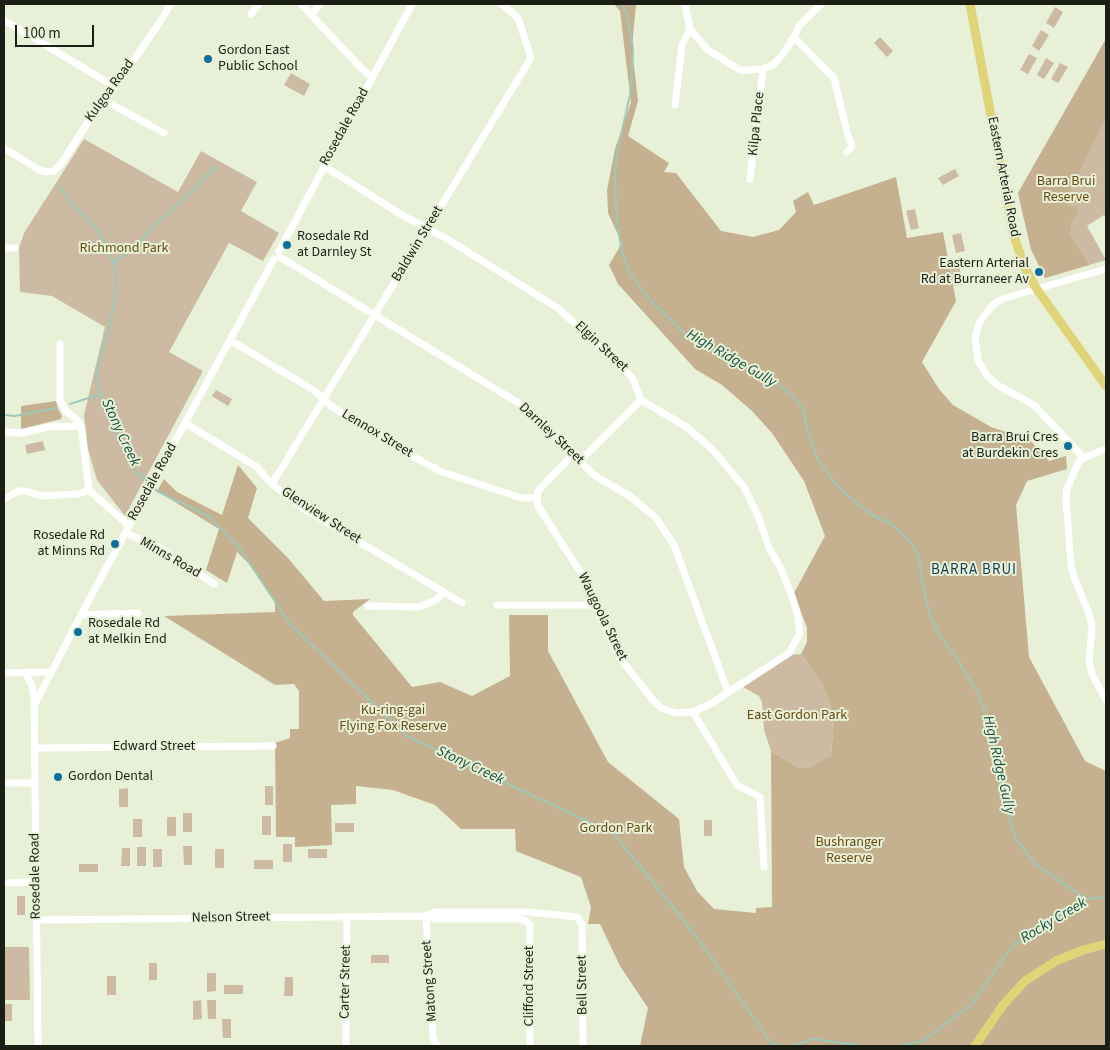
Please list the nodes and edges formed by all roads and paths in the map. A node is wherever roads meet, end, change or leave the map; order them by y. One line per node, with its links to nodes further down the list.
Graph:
1 (170, 4): 17 (street, Kulgoa Road)
2 (259, 4): 10 (street)
3 (301, 4): 11 (street)
4 (320, 4): 11 (street)
5 (412, 4): 16 (street, Rosedale Road)
6 (502, 4): 25 (street, Baldwin Street)
7 (685, 4): 13 (street)
8 (822, 4): 14 (street)
9 (970, 4): 30 (main road, Eastern Arterial Road)
10 (251, 14)
11 (312, 15): 16 (street)
12 (4, 20): 17 (street)
13 (690, 29): 15 (street); 19 (street)
14 (794, 37): 15 (street); 22 (street)
15 (763, 69): 24 (street, Kilpa Place)
16 (372, 77): 23 (street, Rosedale Road)
17 (115, 87): 18 (street, Kulgoa Road)
18 (106, 100): 20 (street); 21 (street, Kulgoa Road)
19 (675, 105)
20 (164, 133)
21 (4, 148)
22 (847, 152)
23 (324, 166): 25 (street, Elgin Street); 28 (street, Rosedale Road)
24 (750, 179)
25 (428, 228): 31 (street, Baldwin Street); 36 (street, Elgin Street)
26 (4, 248): 27 (street)
27 (14, 248)
28 (278, 256): 31 (street, Darnley Street); 32 (street, Rosedale Road)
29 (1106, 269): 30 (street)
30 (1036, 288): 34 (main road, Eastern Arterial Road); 42 (street)
31 (376, 314): 35 (street, Baldwin Street); 41 (street, Darnley Street)
32 (230, 340): 35 (street, Lennox Street); 37 (street, Rosedale Road)
33 (60, 344): 38 (street)
34 (1106, 386)
35 (324, 399): 44 (street, Baldwin Street); 46 (street, Lennox Street)
36 (642, 400): 43 (street); 60 (street)
37 (185, 423): 44 (street, Glenview Street); 48 (street, Rosedale Road)
38 (81, 426): 39 (street); 45 (street)
39 (4, 432)
40 (1106, 450): 42 (street)
41 (573, 454): 43 (street, Darnley Street); 46 (street)
42 (1084, 458): 61 (street)
43 (580, 461): 60 (street, Darnley Street)
44 (272, 484): 50 (street, Glenview Street)
45 (89, 490): 47 (street); 48 (street, Minns Road)
46 (537, 498): 53 (street, Waugoola Street)
47 (4, 499)
48 (127, 530): 49 (street, Minns Road); 56 (street, Rosedale Road)
49 (214, 584)
50 (443, 592): 51 (street, Glenview Street); 54 (street)
51 (462, 603)
52 (497, 605): 53 (street)
53 (596, 605): 63 (street, Waugoola Street)
54 (368, 606)
55 (138, 613): 56 (street)
56 (81, 615): 58 (street, Rosedale Road)
57 (25, 672): 58 (street); 59 (street); 62 (street, Rosedale Road)
58 (51, 672): 62 (street, Rosedale Road)
59 (4, 673)
60 (728, 692): 63 (street)
61 (1106, 700)
62 (34, 706): 65 (street, Rosedale Road)
63 (693, 712): 68 (street)
64 (273, 746): 65 (street, Edward Street)
65 (34, 748): 67 (street, Rosedale Road)
66 (4, 783): 67 (street)
67 (34, 783): 69 (street, Rosedale Road)
68 (764, 867)
69 (36, 882): 70 (street); 73 (street, Rosedale Road)
70 (4, 883)
71 (426, 916): 72 (street, Nelson Street); 74 (street, Nelson Street); 75 (street, Nelson Street); 79 (street, Matong Street)
72 (347, 917): 73 (street, Nelson Street); 78 (street, Carter Street)
73 (36, 920): 77 (street, Rosedale Road)
74 (582, 924): 81 (street, Bell Street)
75 (530, 925): 80 (street, Clifford Street)
76 (1106, 944): 82 (main road)
77 (38, 1046)
78 (346, 1046)
79 (436, 1046)
80 (530, 1046)
81 (583, 1046)
82 (975, 1046)

